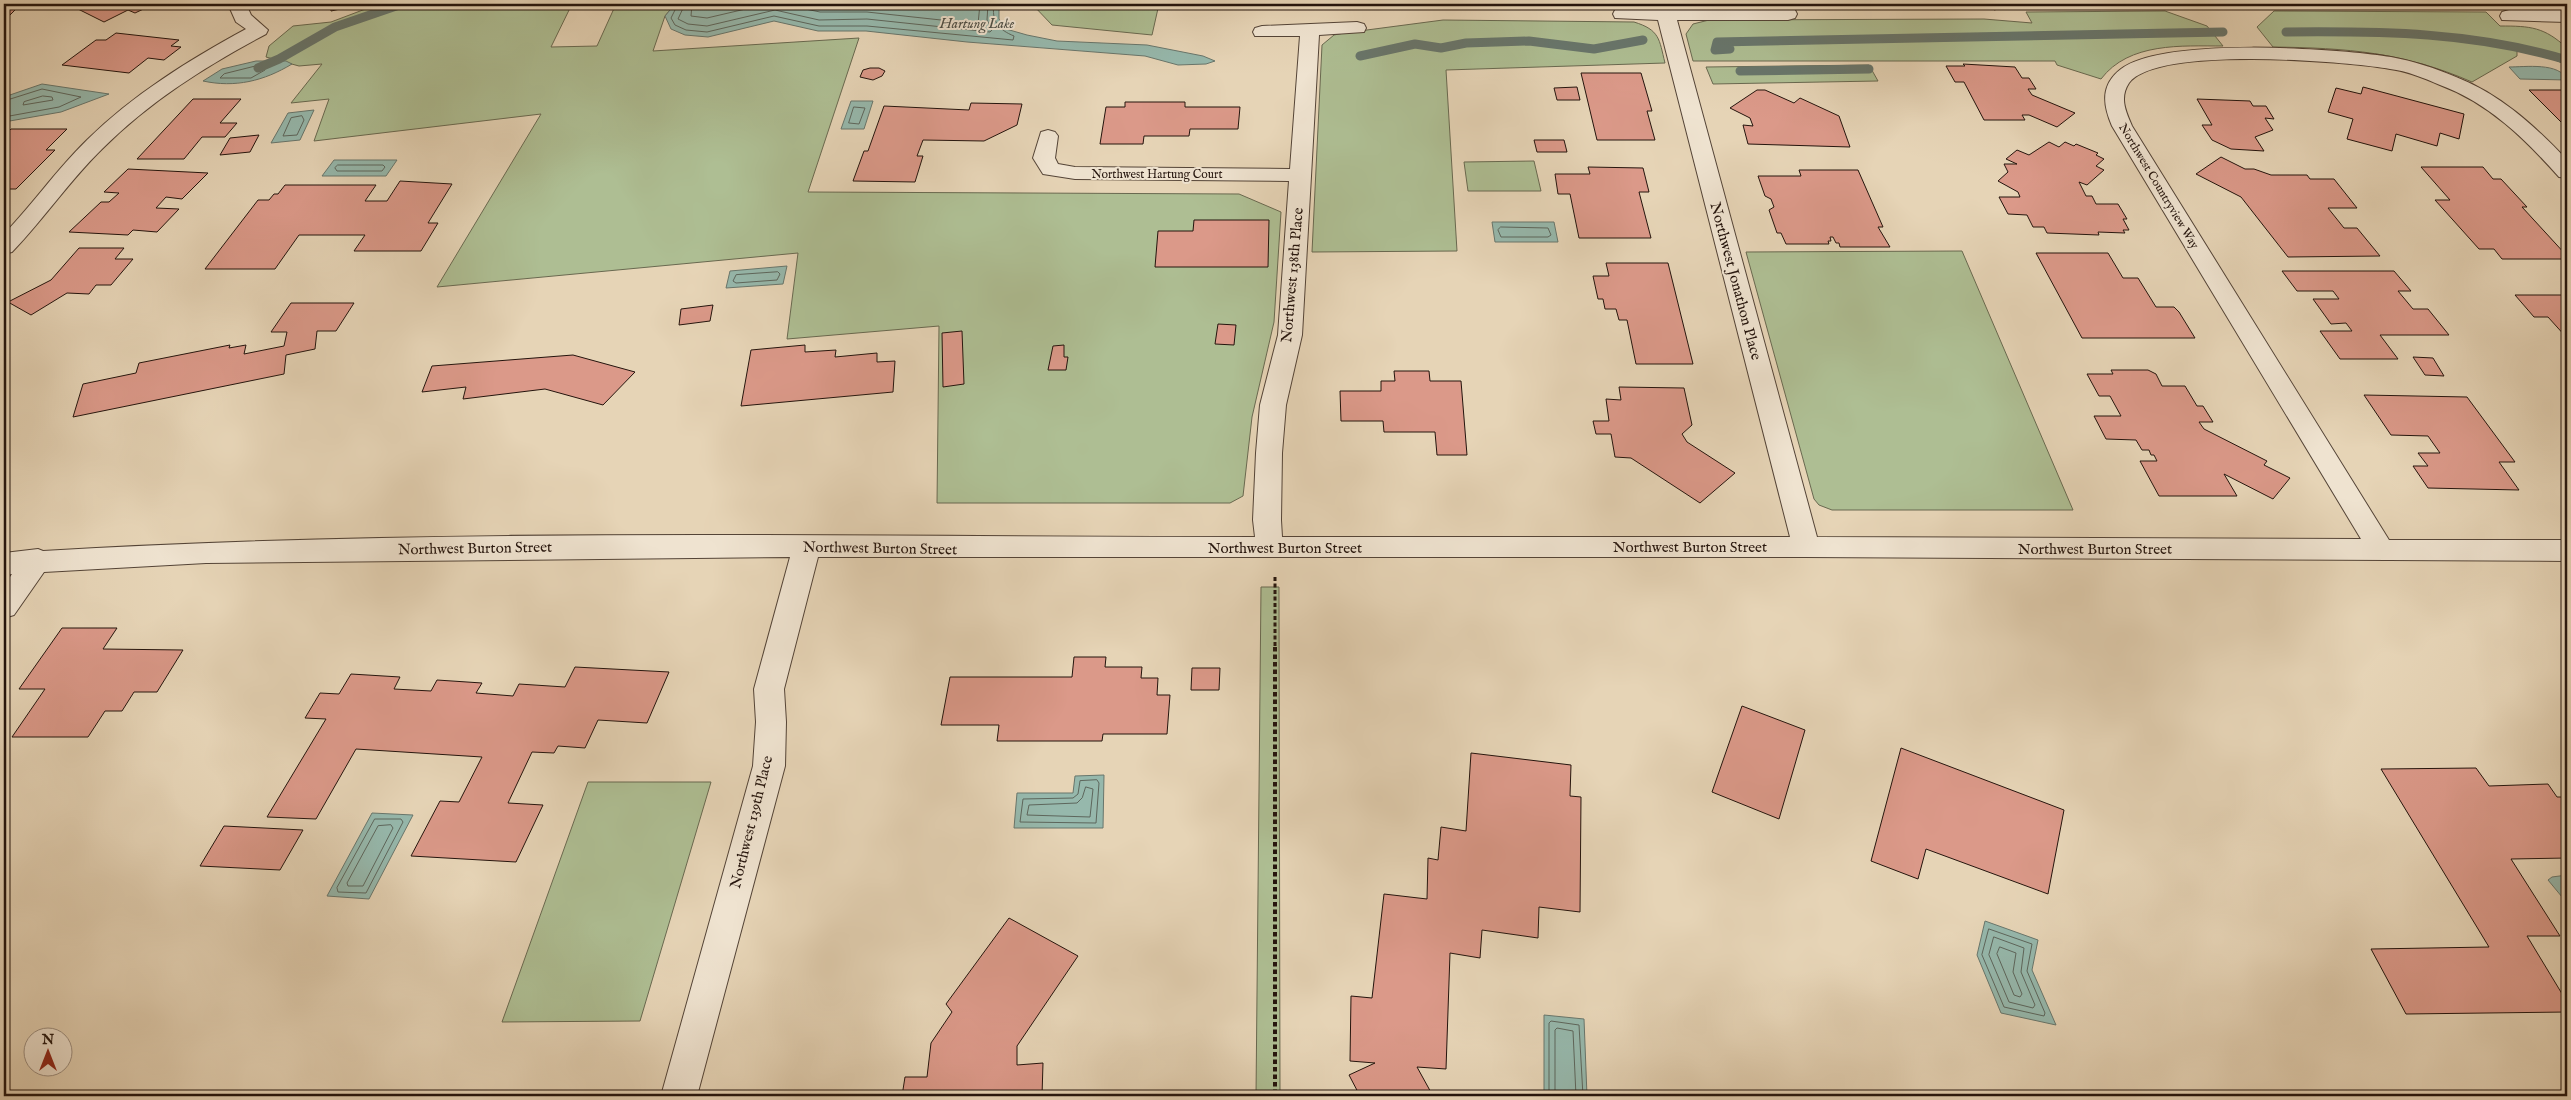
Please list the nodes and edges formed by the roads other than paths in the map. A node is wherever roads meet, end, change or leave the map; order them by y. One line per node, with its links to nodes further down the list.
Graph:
1 (237, 4): 13 (street)
2 (1622, 14): 3 (street)
3 (1666, 14): 4 (street); 15 (street, Northwest Jonathon Place)
4 (1788, 14)
5 (2509, 16): 6 (street)
6 (2567, 16)
7 (1357, 28): 8 (street)
8 (1310, 30): 9 (street); 12 (street, Northwest 138th Place)
9 (1262, 32)
10 (1048, 136): 12 (street, Northwest Hartung Court)
11 (2567, 172): 17 (street, Northwest Countryview Way)
12 (1300, 175): 16 (street, Northwest 138th Place)
13 (4, 247)
14 (807, 547): 16 (street, Northwest Burton Street); 19 (street, Northwest Burton Street); 22 (street, Northwest 139th Place)
15 (1806, 547): 16 (street, Northwest Burton Street); 17 (street, Northwest Burton Street)
16 (1270, 548)
17 (2382, 551): 18 (street, Northwest Burton Street)
18 (2567, 551)
19 (38, 560): 20 (street, Northwest Burton Street); 21 (street)
20 (4, 564)
21 (4, 607)
22 (679, 1096)

